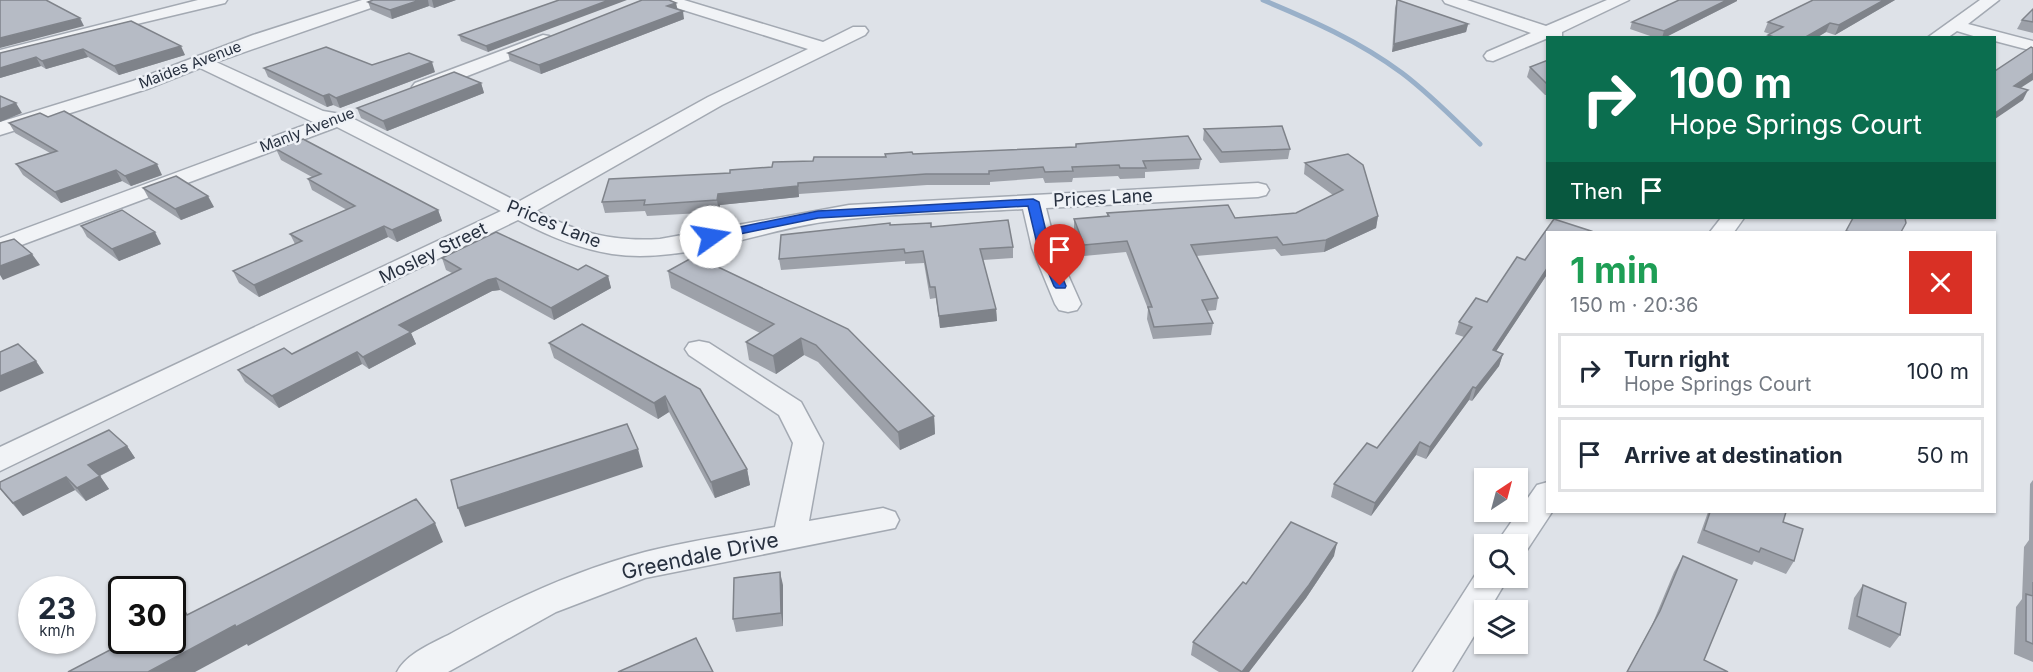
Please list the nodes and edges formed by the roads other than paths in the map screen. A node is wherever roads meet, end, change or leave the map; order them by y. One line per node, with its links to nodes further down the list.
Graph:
1 (219, 0): 19 (street)
2 (379, 0): 8 (street, Maides Avenue)
3 (667, 0): 18 (street)
4 (1451, 0): 12 (street)
5 (1621, 0): 12 (street)
6 (1990, 1): 9 (street)
7 (320, 4): 8 (street)
8 (341, 12): 21 (street, Maides Avenue)
9 (1953, 26): 13 (street); 14 (street)
10 (859, 32): 18 (street, Mosley Street)
11 (559, 34): 22 (street)
12 (1554, 35)
13 (1938, 36)
14 (1993, 36)
15 (1996, 37): 17 (street)
16 (1546, 38): 20 (street)
17 (2033, 46)
18 (824, 48): 28 (street, Mosley Street)
19 (0, 56)
20 (1493, 56)
21 (202, 62): 24 (street, Prices Lane); 25 (street, Maides Avenue)
22 (404, 94)
23 (359, 111): 24 (street, Manly Avenue)
24 (337, 119): 28 (street, Prices Lane); 29 (street, Manly Avenue)
25 (0, 129)
26 (1258, 190): 27 (street, Prices Lane)
27 (1033, 202): 28 (street, Prices Lane); 30 (street)
28 (519, 211): 32 (street, Mosley Street)
29 (0, 246)
30 (1068, 304)
31 (699, 348): 36 (street, Greendale Drive)
32 (0, 460)
33 (1546, 496): 35 (street)
34 (883, 520): 36 (street, Greendale Drive)
35 (1520, 534)
36 (790, 537): 38 (street, Greendale Drive)
37 (1485, 588): 39 (street)
38 (416, 672)
39 (1432, 672)

